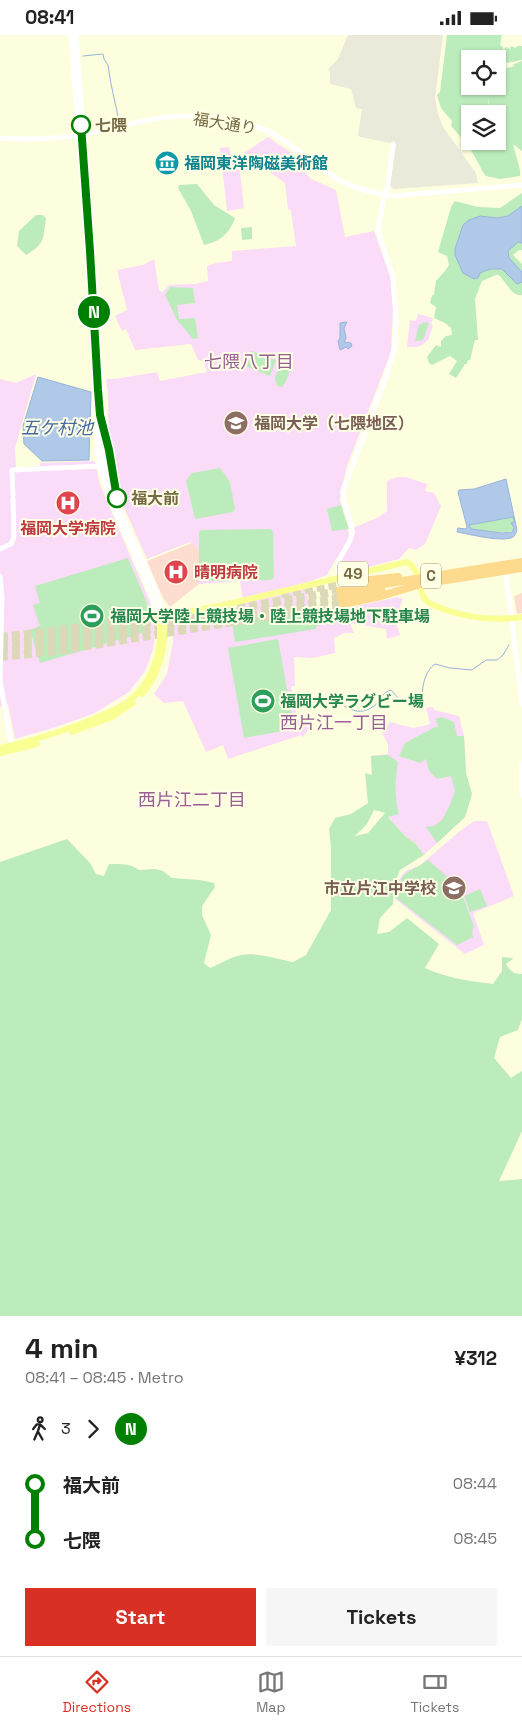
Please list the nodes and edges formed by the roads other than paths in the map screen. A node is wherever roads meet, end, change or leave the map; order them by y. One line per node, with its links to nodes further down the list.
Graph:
1 (71, 35): 3 (street)
2 (76, 35): 3 (street)
3 (81, 135): 4 (street, 福大通り); 7 (street, 福大通り); 8 (street)
4 (0, 138)
5 (393, 144): 7 (street)
6 (522, 185): 7 (street, 福大通り)
7 (384, 195): 15 (street)
8 (102, 466): 9 (street); 19 (street)
9 (0, 549)
10 (522, 560): 11 (highway); 18 (highway, C)
11 (504, 566): 12 (highway); 14 (highway); 17 (highway); 21 (street)
12 (522, 568): 18 (highway, C)
13 (0, 576): 24 (street)
14 (417, 576): 15 (main road, 49); 16 (highway); 17 (main road, 49)
15 (339, 577): 19 (main road, 49)
16 (351, 582)
17 (421, 584): 18 (highway); 21 (main road, 49)
18 (341, 598)
19 (162, 617): 24 (main road)
20 (522, 617): 21 (main road, 49)
21 (512, 619): 22 (street)
22 (522, 704)
23 (0, 748): 24 (main road)
24 (12, 748): 25 (main road)
25 (0, 753)
26 (522, 764): 27 (street)
27 (522, 795)

